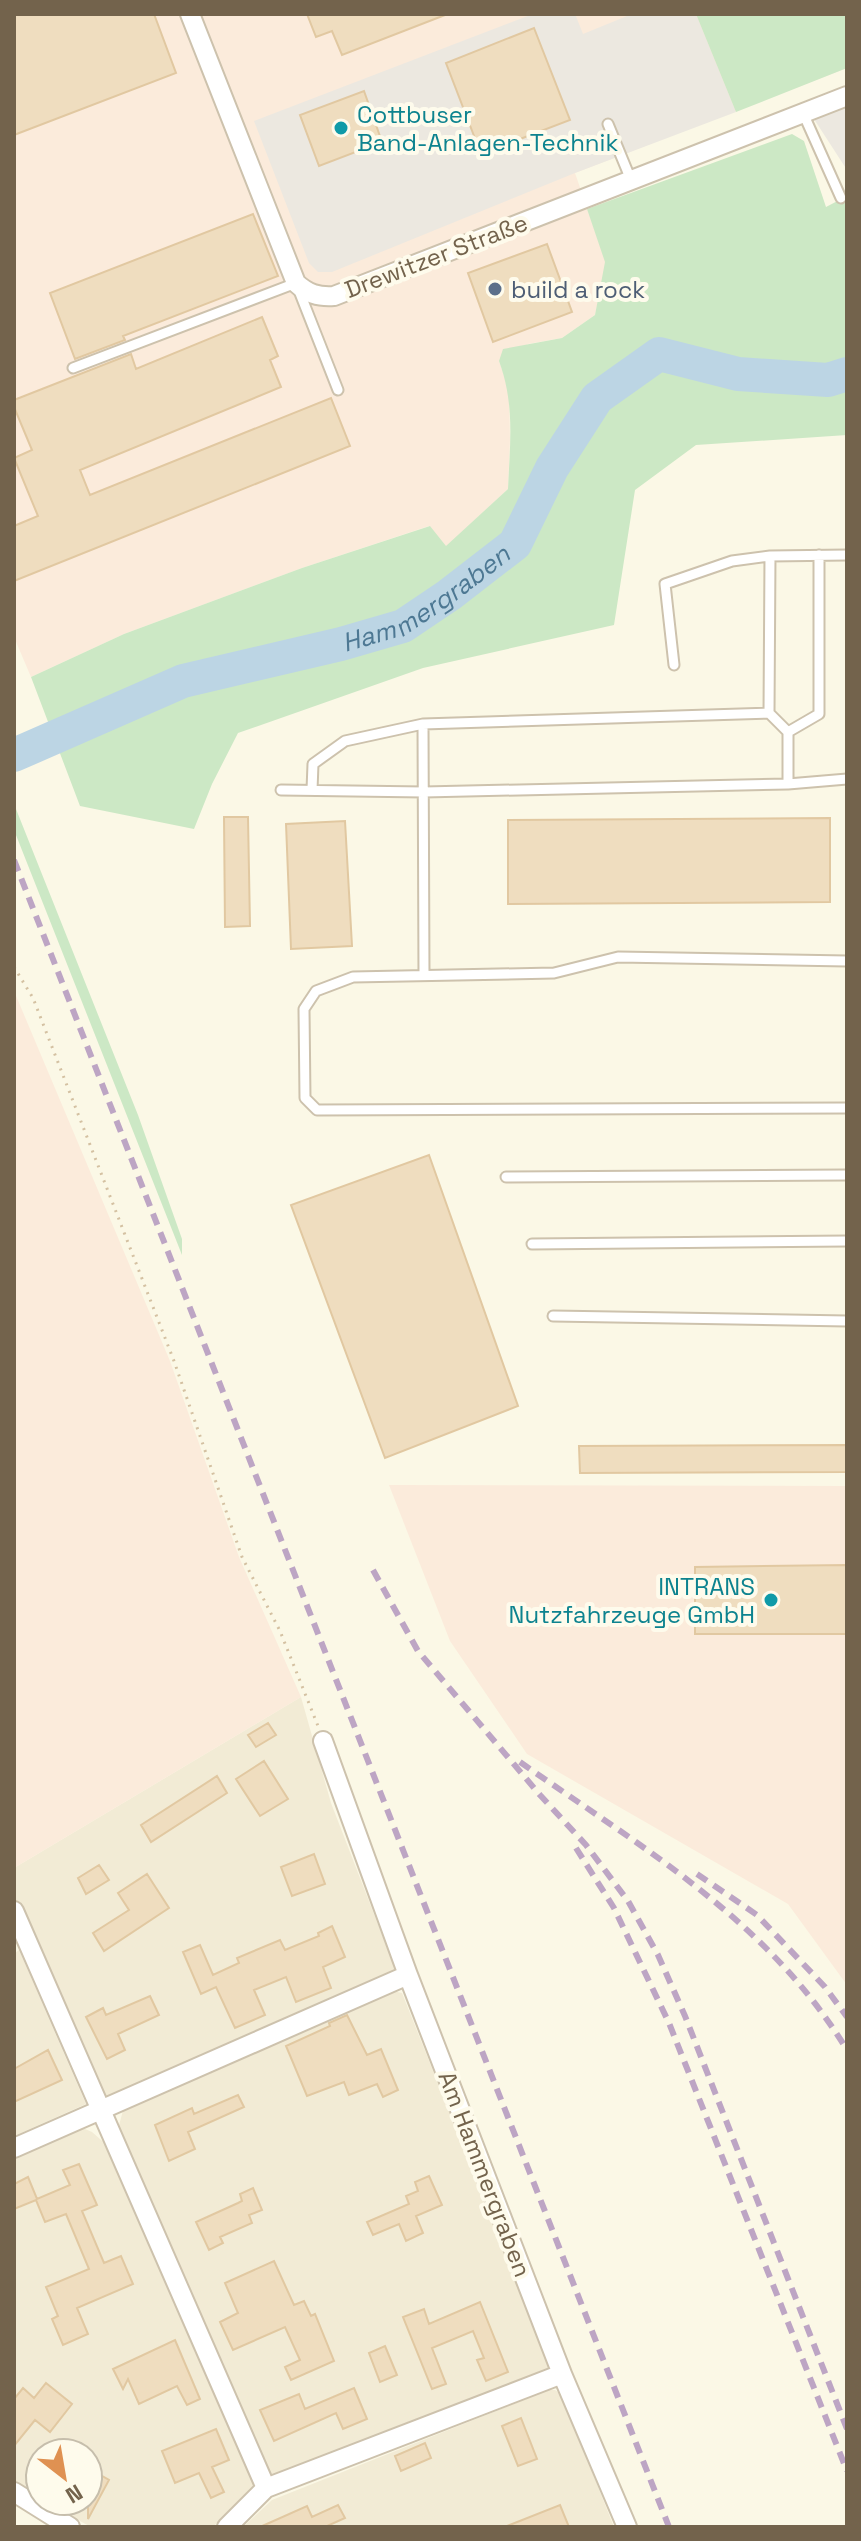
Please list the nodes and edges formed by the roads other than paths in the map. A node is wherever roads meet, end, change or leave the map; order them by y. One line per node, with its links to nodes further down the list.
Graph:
1 (190, 14): 7 (street)
2 (847, 96): 3 (street, Drewitzer Straße)
3 (803, 113): 5 (street, Drewitzer Straße); 6 (lane)
4 (608, 124): 5 (lane)
5 (631, 180): 7 (street, Drewitzer Straße)
6 (841, 198)
7 (296, 283): 8 (lane); 9 (lane)
8 (73, 368)
9 (338, 390)
10 (819, 555): 11 (lane); 12 (lane); 16 (lane)
11 (847, 555)
12 (770, 556): 13 (lane); 14 (lane)
13 (674, 665)
14 (769, 713): 15 (lane); 16 (lane)
15 (423, 724): 20 (lane); 21 (lane)
16 (788, 732): 18 (lane)
17 (847, 779): 18 (lane)
18 (788, 784): 21 (lane)
19 (281, 790): 20 (lane)
20 (312, 790): 21 (lane)
21 (424, 792): 23 (lane)
22 (847, 961): 23 (lane)
23 (424, 975): 24 (lane)
24 (847, 1108)
25 (847, 1175): 26 (lane)
26 (506, 1177)
27 (847, 1241): 28 (lane)
28 (532, 1244)
29 (553, 1316): 30 (lane)
30 (847, 1321)
31 (323, 1741): 34 (street, Am Hammergraben)
32 (14, 1911): 33 (street)
33 (20, 1940): 35 (street)
34 (408, 1975): 35 (street); 37 (street, Am Hammergraben)
35 (100, 2109): 36 (street); 38 (street)
36 (14, 2148)
37 (562, 2374): 38 (street); 42 (street, Am Hammergraben)
38 (266, 2488): 41 (street)
39 (14, 2492): 40 (street)
40 (70, 2527)
41 (227, 2527)
42 (627, 2527)

